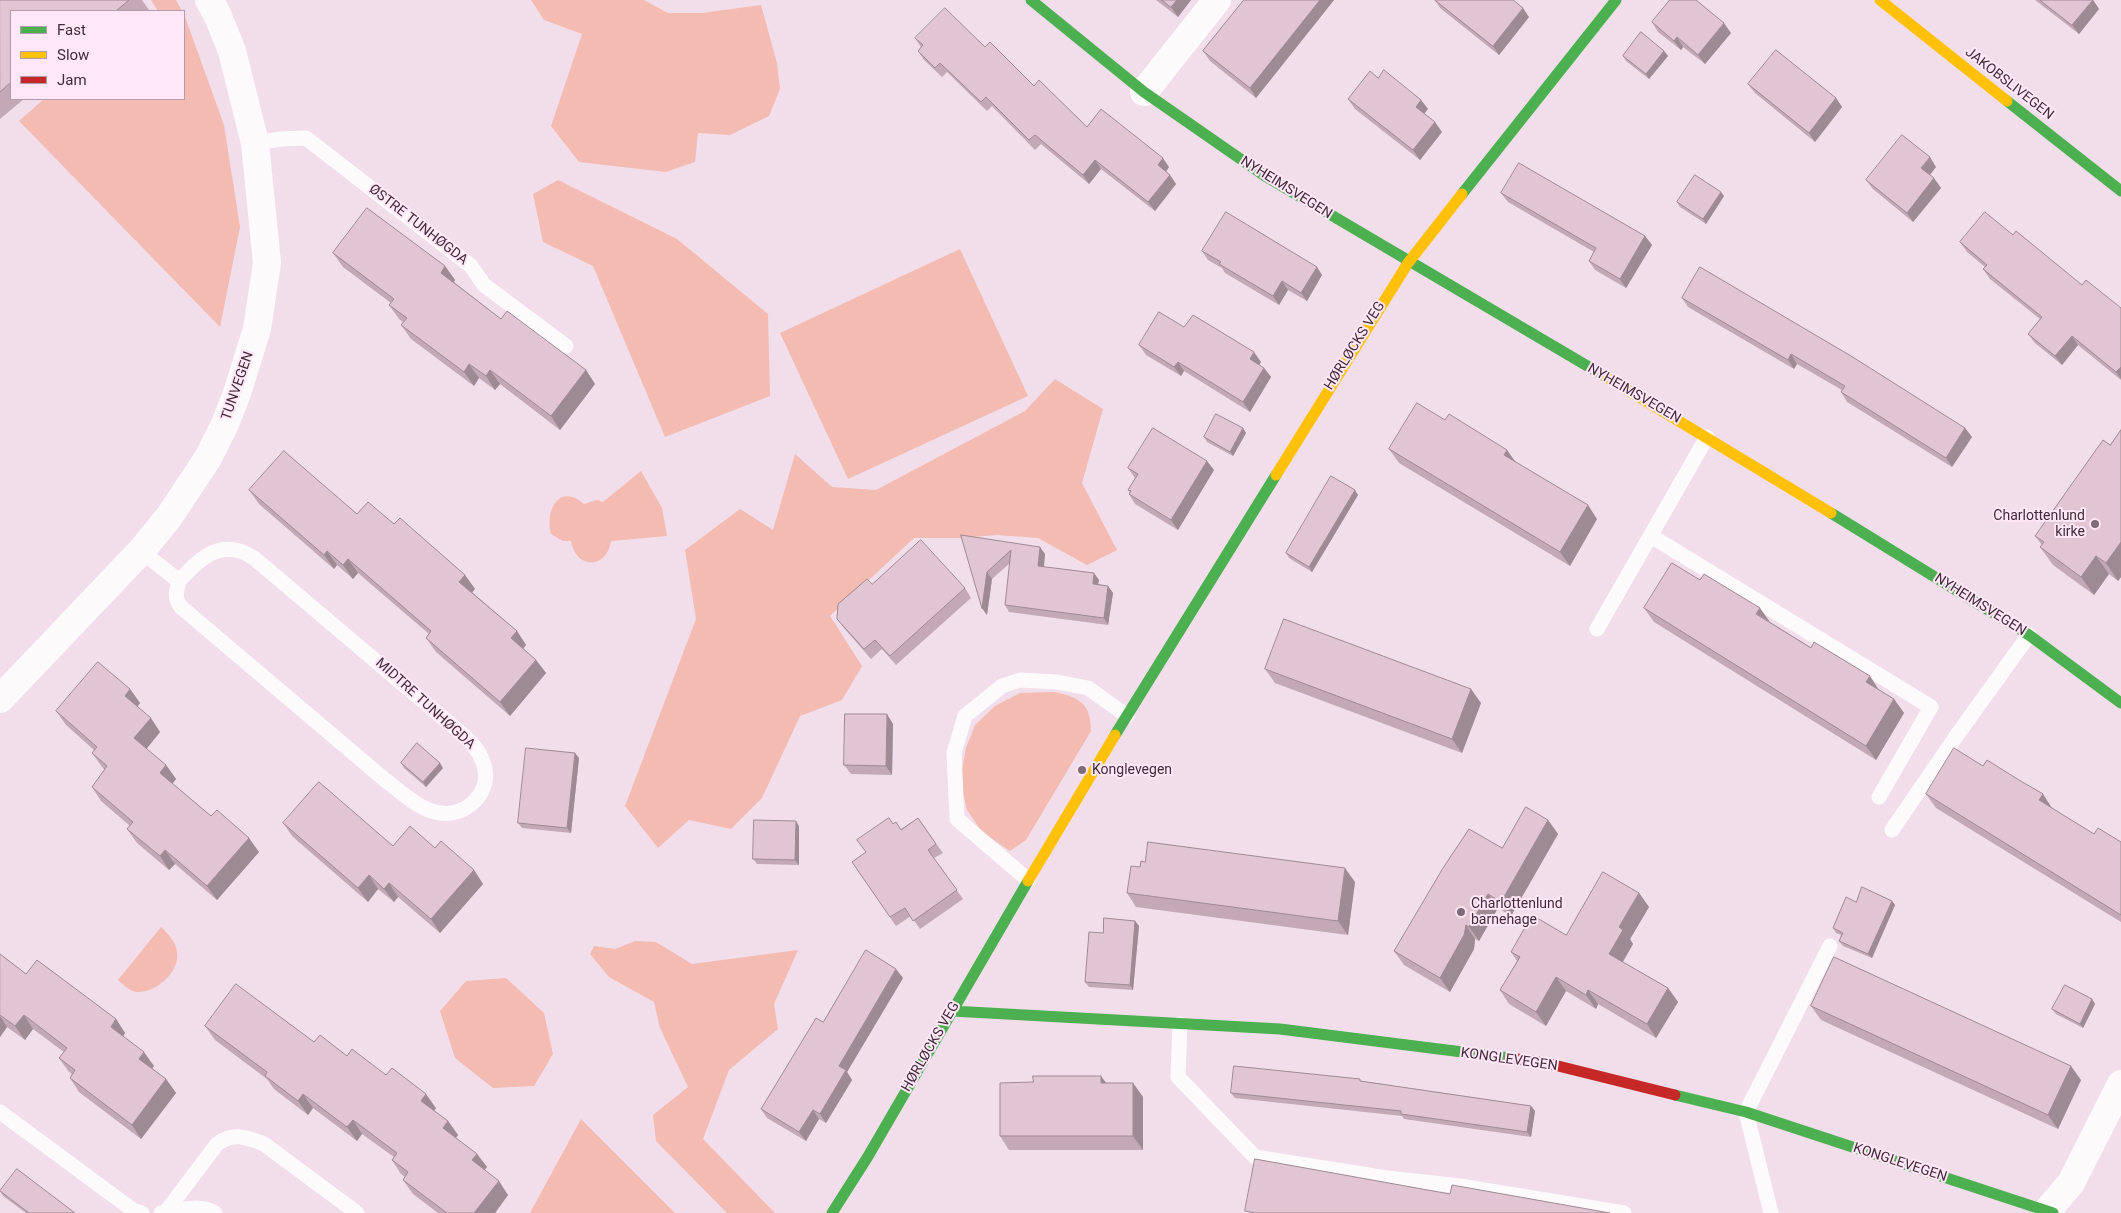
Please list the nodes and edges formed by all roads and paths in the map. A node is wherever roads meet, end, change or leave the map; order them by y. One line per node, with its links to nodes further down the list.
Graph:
1 (209, 0): 7 (street, TUNVEGEN)
2 (1031, 0): 6 (street, NYHEIMSVEGEN)
3 (1217, 0): 6 (street)
4 (1616, 0): 9 (street, HØRLØCKS VEG)
5 (1880, 0): 8 (street, JAKOBSLIVEGEN)
6 (1144, 92): 9 (street, NYHEIMSVEGEN)
7 (255, 143): 10 (lane, ØSTRE TUNHØGDA); 13 (street, TUNVEGEN)
8 (2121, 191)
9 (1408, 262): 11 (street, NYHEIMSVEGEN); 19 (street, HØRLØCKS VEG)
10 (566, 346)
11 (1707, 437): 12 (lane); 16 (street, NYHEIMSVEGEN)
12 (1651, 536): 15 (lane); 20 (lane)
13 (141, 551): 14 (lane); 18 (street, TUNVEGEN)
14 (178, 581): 14 (lane, MIDTRE TUNHØGDA)
15 (1597, 630)
16 (2029, 635): 17 (street, NYHEIMSVEGEN); 21 (lane)
17 (2118, 694)
18 (0, 699)
19 (1126, 716): 22 (street, HØRLØCKS VEG); 22 (lane)
20 (1879, 797)
21 (1892, 830)
22 (1028, 880): 24 (street, HØRLØCKS VEG)
23 (1830, 946): 28 (lane)
24 (952, 1011): 25 (street, KONGLEVEGEN); 35 (street, HØRLØCKS VEG)
25 (1180, 1024): 28 (street, KONGLEVEGEN); 36 (lane)
26 (2121, 1084): 29 (street, KONGLEVEGEN)
27 (0, 1112): 30 (lane)
28 (1746, 1112): 29 (street, KONGLEVEGEN); 37 (lane)
29 (2049, 1212)
30 (142, 1213)
31 (156, 1213): 32 (lane)
32 (165, 1213): 33 (lane); 34 (lane)
33 (215, 1213)
34 (357, 1213)
35 (832, 1213)
36 (1624, 1213)
37 (1771, 1213)

